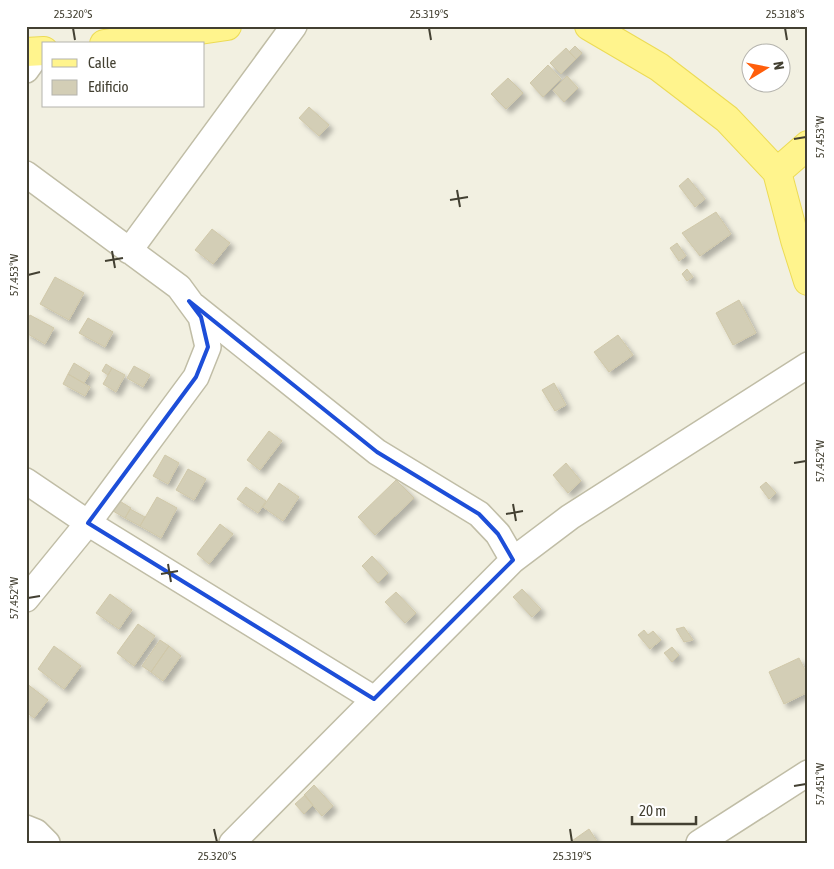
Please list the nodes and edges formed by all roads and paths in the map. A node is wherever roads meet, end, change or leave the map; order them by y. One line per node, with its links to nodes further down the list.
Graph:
1 (227, 26): 4 (main road)
2 (294, 26): 8 (street)
3 (589, 26): 6 (main road)
4 (118, 42)
5 (808, 145): 6 (main road)
6 (777, 172): 9 (main road)
7 (26, 174): 8 (street)
8 (130, 250): 10 (street)
9 (808, 281)
10 (188, 301): 13 (street); 14 (street)
11 (808, 365): 14 (street)
12 (26, 481): 13 (street)
13 (88, 523): 15 (street); 16 (street)
14 (513, 560): 16 (street)
15 (26, 599)
16 (374, 699): 20 (street)
17 (808, 773): 21 (street)
18 (26, 828): 19 (street)
19 (47, 843)
20 (232, 843)
21 (699, 843)

